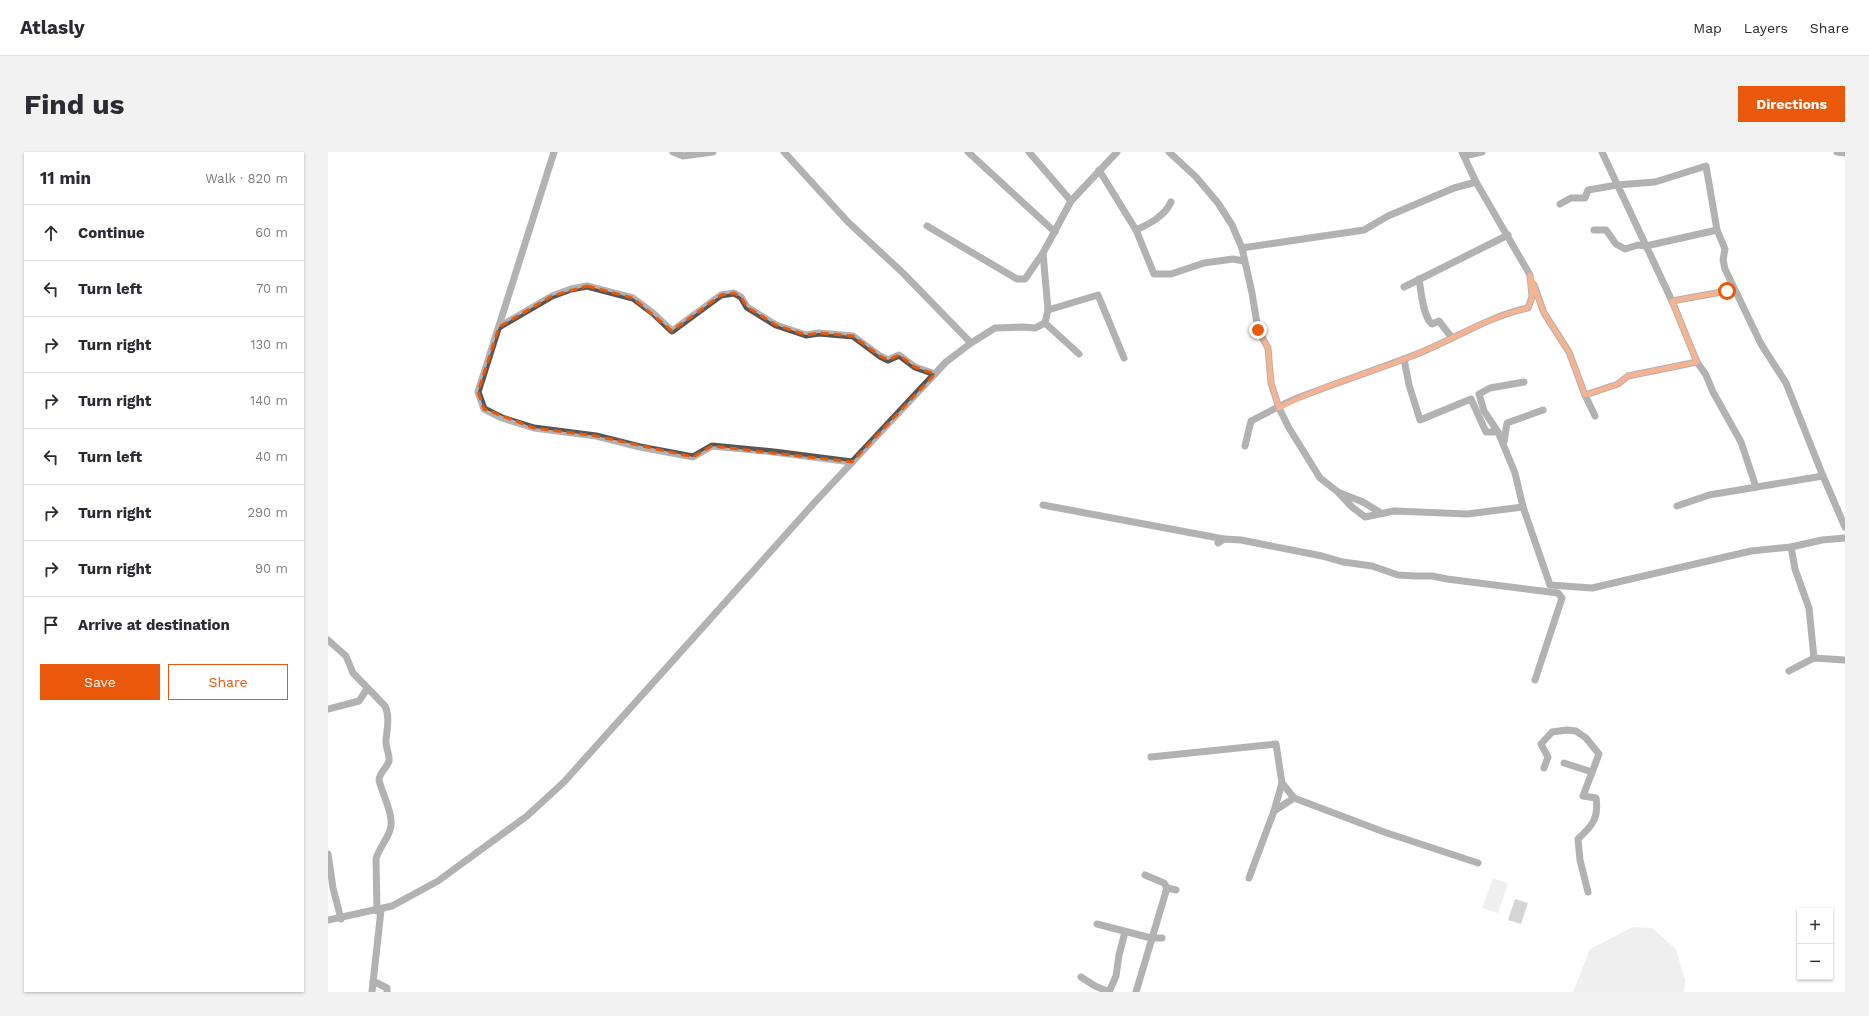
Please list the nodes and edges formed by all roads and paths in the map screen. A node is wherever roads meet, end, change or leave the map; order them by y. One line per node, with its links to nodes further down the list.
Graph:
1 (554, 152): 37 (street)
2 (673, 152): 3 (street)
3 (713, 152)
4 (784, 152): 39 (street)
5 (968, 152): 24 (street)
6 (1029, 152): 17 (street)
7 (1117, 152): 14 (street)
8 (1169, 152): 27 (street)
9 (1482, 152): 13 (street)
10 (1602, 152): 16 (street)
11 (1837, 152): 12 (street)
12 (1845, 153)
13 (1463, 154): 15 (street)
14 (1099, 170): 17 (street); 21 (street)
15 (1476, 182): 25 (street); 27 (street)
16 (1617, 185): 19 (street); 23 (street); 26 (street)
17 (1071, 202): 24 (street)
18 (1172, 202): 21 (street)
19 (1560, 204)
20 (927, 226): 28 (street)
21 (1136, 230): 29 (street)
22 (1594, 230): 26 (street)
23 (1717, 230): 26 (street); 33 (street)
24 (1055, 232): 28 (street)
25 (1508, 235): 30 (street); 31 (street)
26 (1646, 246): 34 (street)
27 (1242, 248): 29 (street)
28 (1043, 253): 35 (street)
29 (1244, 261): 47 (street)
30 (1530, 275): 38 (street); 46 (street)
31 (1419, 279): 32 (street); 38 (street)
32 (1404, 287)
33 (1736, 293): 34 (street); 54 (street)
34 (1672, 301): 43 (street)
35 (1048, 310): 36 (street); 41 (street)
36 (1045, 322): 39 (street); 40 (street)
37 (499, 327): 44 (street); 53 (street)
38 (1452, 338): 42 (street)
39 (971, 343): 44 (street)
40 (1079, 354)
41 (1124, 358)
42 (1404, 359): 47 (street); 50 (street)
43 (1697, 362): 46 (street); 55 (street)
44 (935, 374): 53 (street)
45 (1524, 382): 50 (street)
46 (1585, 395): 49 (street)
47 (1279, 408): 52 (street); 56 (street)
48 (1543, 410): 51 (street)
49 (1595, 416)
50 (1498, 432): 51 (street)
51 (1504, 442): 59 (street)
52 (1245, 446)
53 (852, 462): 85 (street)
54 (1822, 476): 55 (street); 61 (street)
55 (1756, 487): 58 (street)
56 (1338, 492): 60 (street); 60 (street)
57 (1043, 505): 68 (street)
58 (1677, 506)
59 (1522, 507): 60 (street); 63 (street)
60 (1381, 513)
61 (1845, 526)
62 (1845, 538): 63 (street)
63 (1791, 547): 65 (street)
64 (328, 640): 69 (street)
65 (1814, 658): 66 (street); 67 (street)
66 (1845, 660)
67 (1789, 671)
68 (1535, 680)
69 (367, 689): 70 (street); 85 (street)
70 (328, 709)
71 (1151, 757): 75 (street)
72 (1564, 763): 74 (street)
73 (1544, 768): 74 (street)
74 (1592, 772): 84 (street)
75 (1282, 782): 76 (street); 77 (street)
76 (1294, 798): 77 (street); 79 (street)
77 (1274, 811): 81 (street)
78 (328, 854): 86 (street)
79 (1478, 863)
80 (1145, 875): 82 (street)
81 (1249, 878)
82 (1167, 888): 83 (street); 90 (street)
83 (1176, 890)
84 (1588, 892)
85 (379, 910): 86 (street); 93 (street)
86 (341, 919): 87 (street)
87 (328, 920)
88 (1097, 924): 89 (street)
89 (1125, 932): 90 (street); 96 (street)
90 (1151, 938): 91 (street); 97 (street)
91 (1162, 938)
92 (1081, 977): 96 (street)
93 (373, 980): 94 (street); 95 (street)
94 (372, 992)
95 (387, 992)
96 (1110, 992)
97 (1136, 992)

